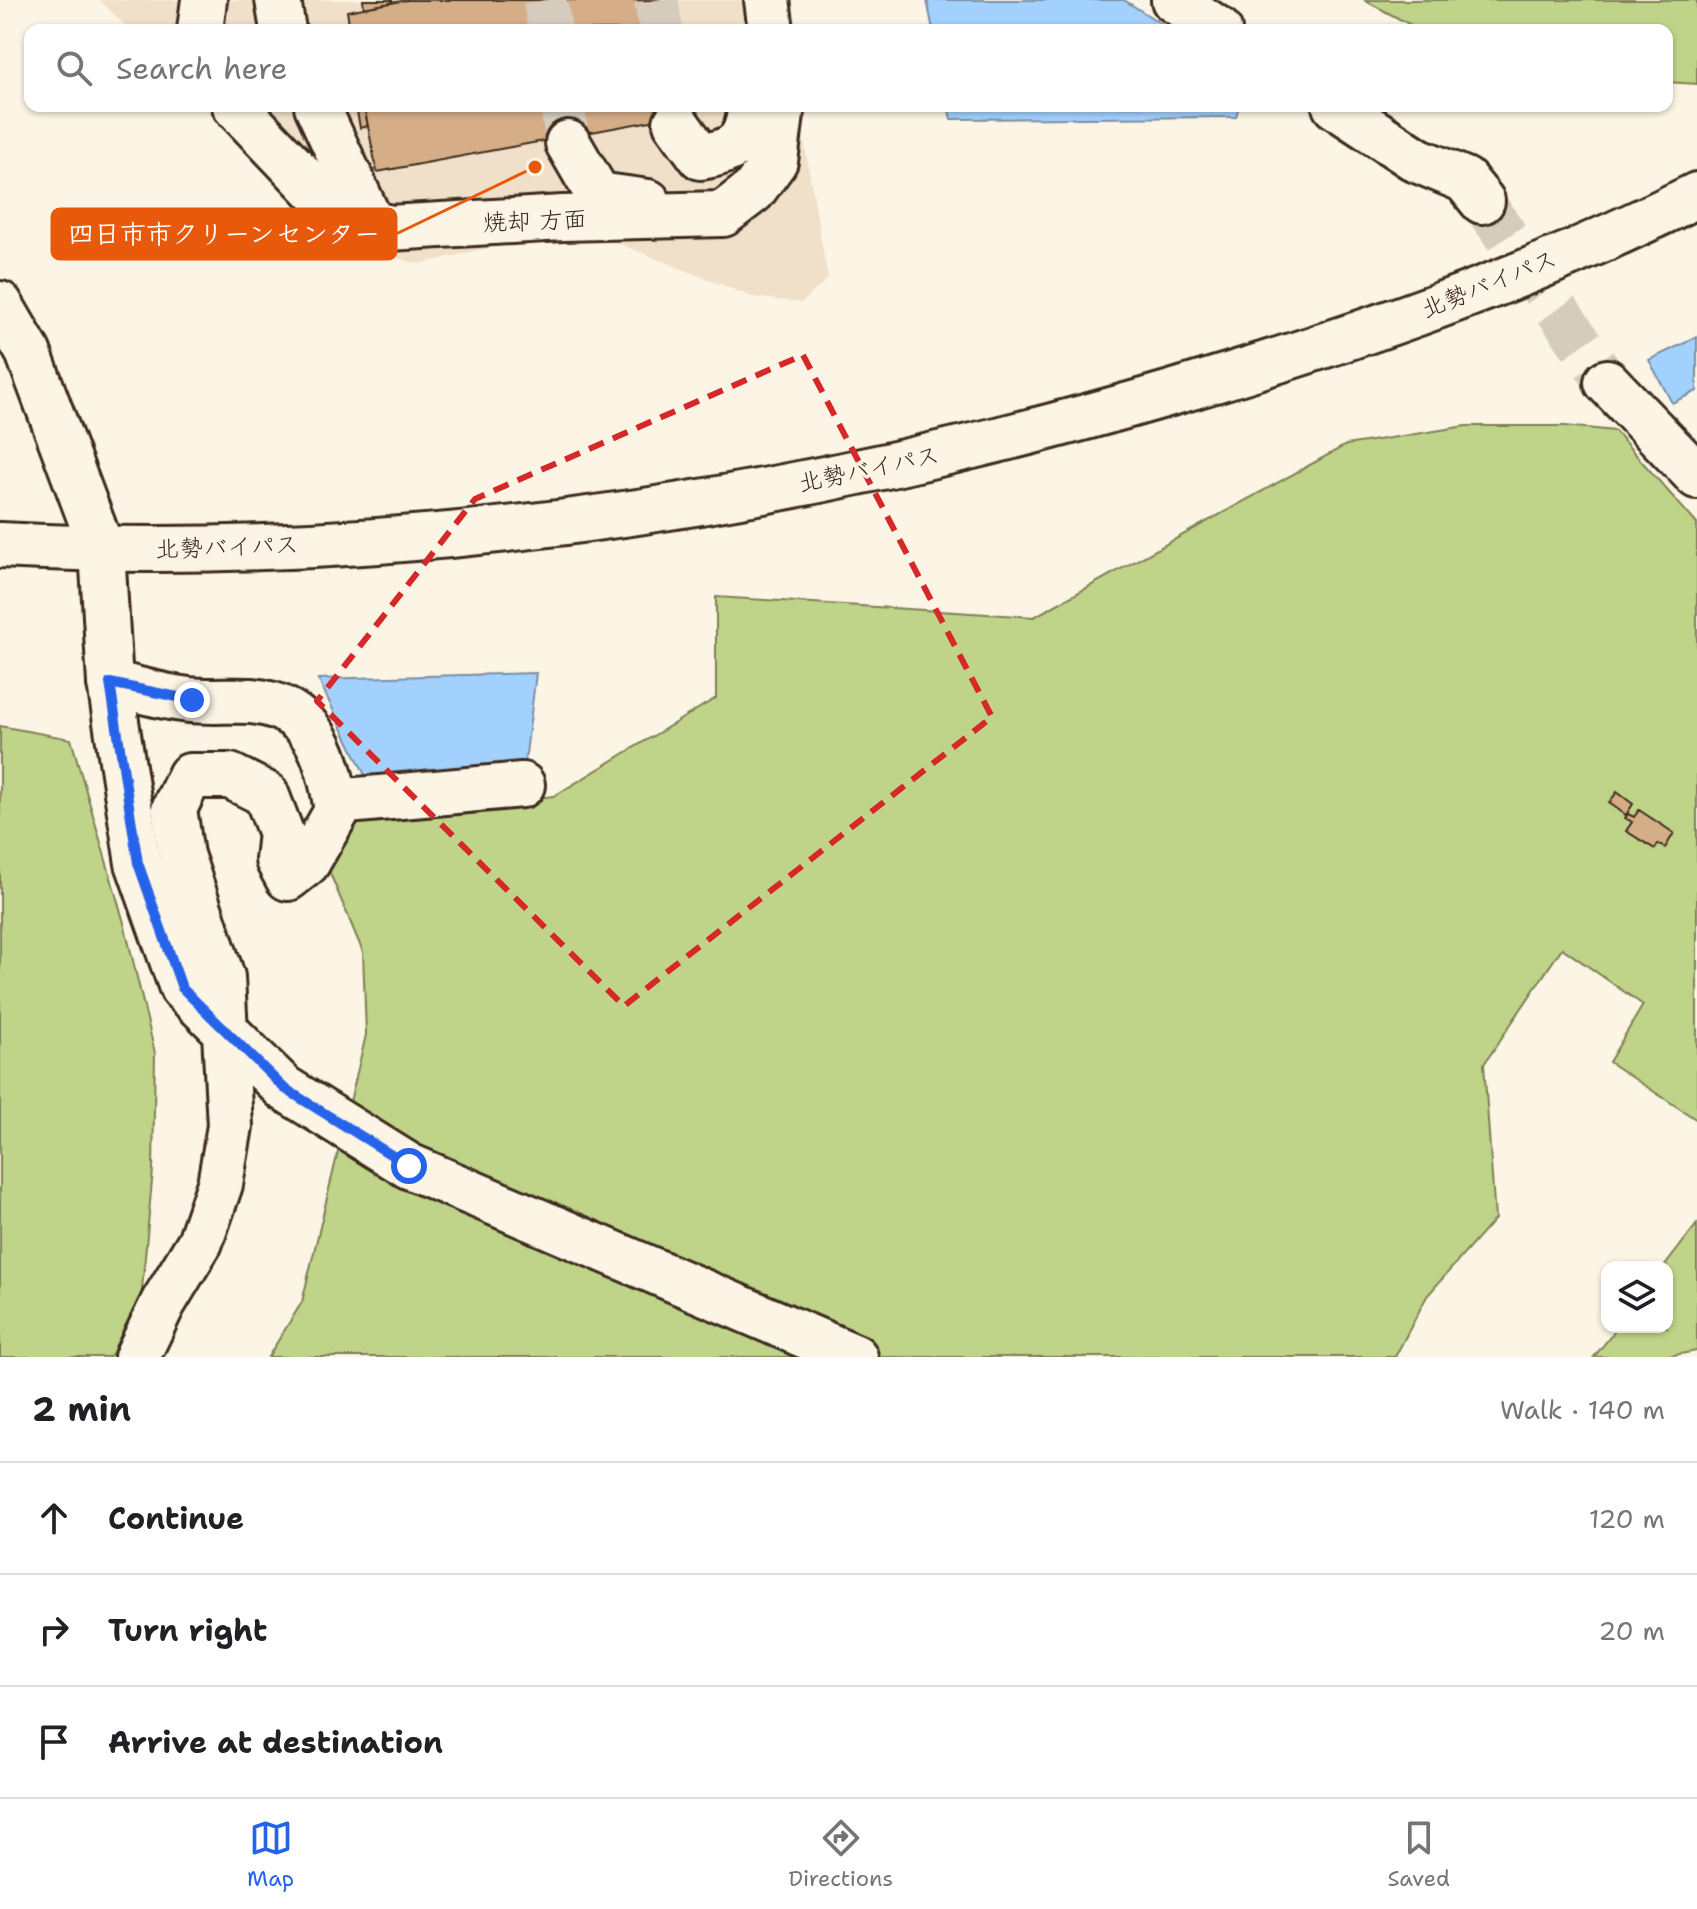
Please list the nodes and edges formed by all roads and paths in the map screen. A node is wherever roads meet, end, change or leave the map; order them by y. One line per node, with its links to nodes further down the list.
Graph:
1 (204, 0): 6 (main road)
2 (278, 0): 7 (main road)
3 (740, 0): 8 (main road)
4 (767, 0): 9 (main road)
5 (1174, 0): 10 (main road)
6 (201, 24)
7 (282, 24)
8 (742, 24)
9 (770, 24)
10 (1210, 24)
11 (241, 112): 21 (main road)
12 (319, 112): 21 (main road)
13 (750, 112): 16 (main road)
14 (781, 112): 20 (main road, 焼却 方面)
15 (1344, 112): 19 (main road)
16 (676, 123)
17 (568, 143): 20 (main road)
18 (1697, 195): 26 (main road, 北勢バイパス)
19 (1482, 201)
20 (692, 214): 21 (main road, 焼却 方面)
21 (354, 218)
22 (0, 304): 26 (main road)
23 (1607, 382): 24 (main road)
24 (1697, 476)
25 (0, 545): 26 (main road, 北勢バイパス)
26 (102, 550): 27 (main road)
27 (110, 683): 29 (main road); 30 (main road)
28 (522, 785): 29 (main road)
29 (321, 834): 30 (main road)
30 (226, 1031): 31 (main road); 32 (main road)
31 (137, 1357)
32 (855, 1357)

